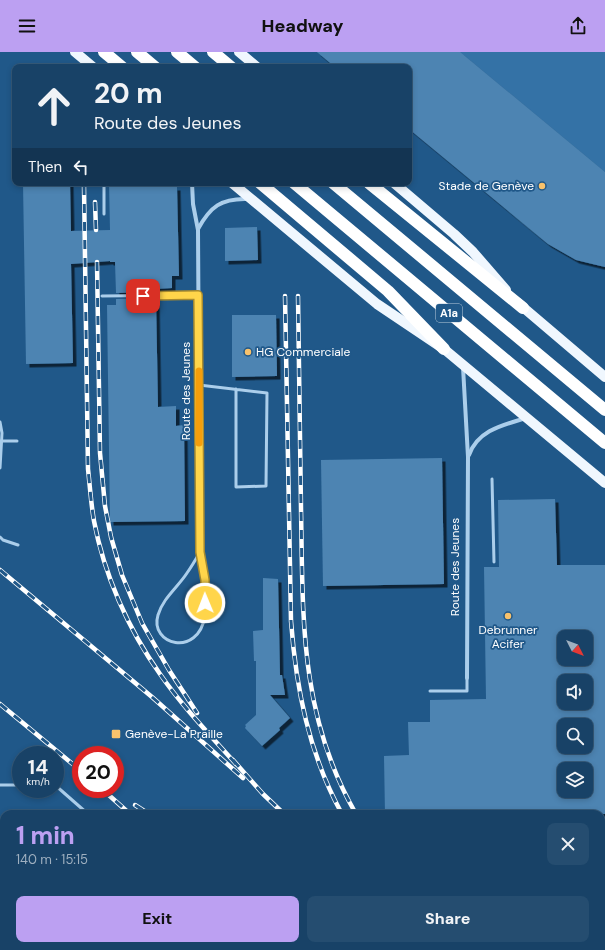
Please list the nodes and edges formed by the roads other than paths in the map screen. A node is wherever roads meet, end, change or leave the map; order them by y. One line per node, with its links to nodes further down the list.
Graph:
1 (75, 52): 7 (main road)
2 (104, 52): 8 (highway)
3 (137, 52): 9 (highway)
4 (177, 52): 10 (highway)
5 (213, 52): 11 (highway)
6 (239, 52): 12 (main road)
7 (89, 64)
8 (118, 64)
9 (151, 64)
10 (191, 64)
11 (227, 64)
12 (253, 64)
13 (104, 186): 22 (lane)
14 (192, 186): 23 (street, Route des Jeunes)
15 (236, 186): 21 (main road)
16 (264, 186): 27 (highway)
17 (298, 186): 37 (highway, A1a)
18 (337, 186): 32 (highway, A1a)
19 (373, 186): 26 (highway)
20 (398, 186): 26 (main road)
21 (251, 199): 23 (street); 27 (main road)
22 (104, 214)
23 (198, 230): 24 (street, Route des Jeunes)
24 (198, 295): 25 (lane); 30 (street, Route des Jeunes)
25 (102, 296)
26 (523, 308): 29 (main road)
27 (444, 348): 28 (main road)
28 (462, 364): 33 (main road); 38 (street, Route des Jeunes)
29 (605, 377)
30 (199, 385): 31 (lane); 44 (street, Route des Jeunes)
31 (236, 389): 31 (lane)
32 (605, 410)
33 (526, 418): 38 (street); 41 (main road)
34 (0, 422): 35 (lane)
35 (1, 441): 36 (lane); 39 (lane)
36 (17, 441)
37 (605, 444)
38 (468, 457): 48 (street, Route des Jeunes)
39 (0, 468)
40 (492, 479): 45 (lane)
41 (605, 482)
42 (0, 537): 43 (lane)
43 (18, 545)
44 (200, 552): 46 (lane); 46 (lane)
45 (494, 562)
46 (206, 615): 47 (lane)
47 (214, 620)
48 (467, 678): 49 (lane)
49 (430, 691)
50 (0, 785): 51 (lane)
51 (12, 785)
52 (64, 793): 53 (lane)
53 (83, 810)

